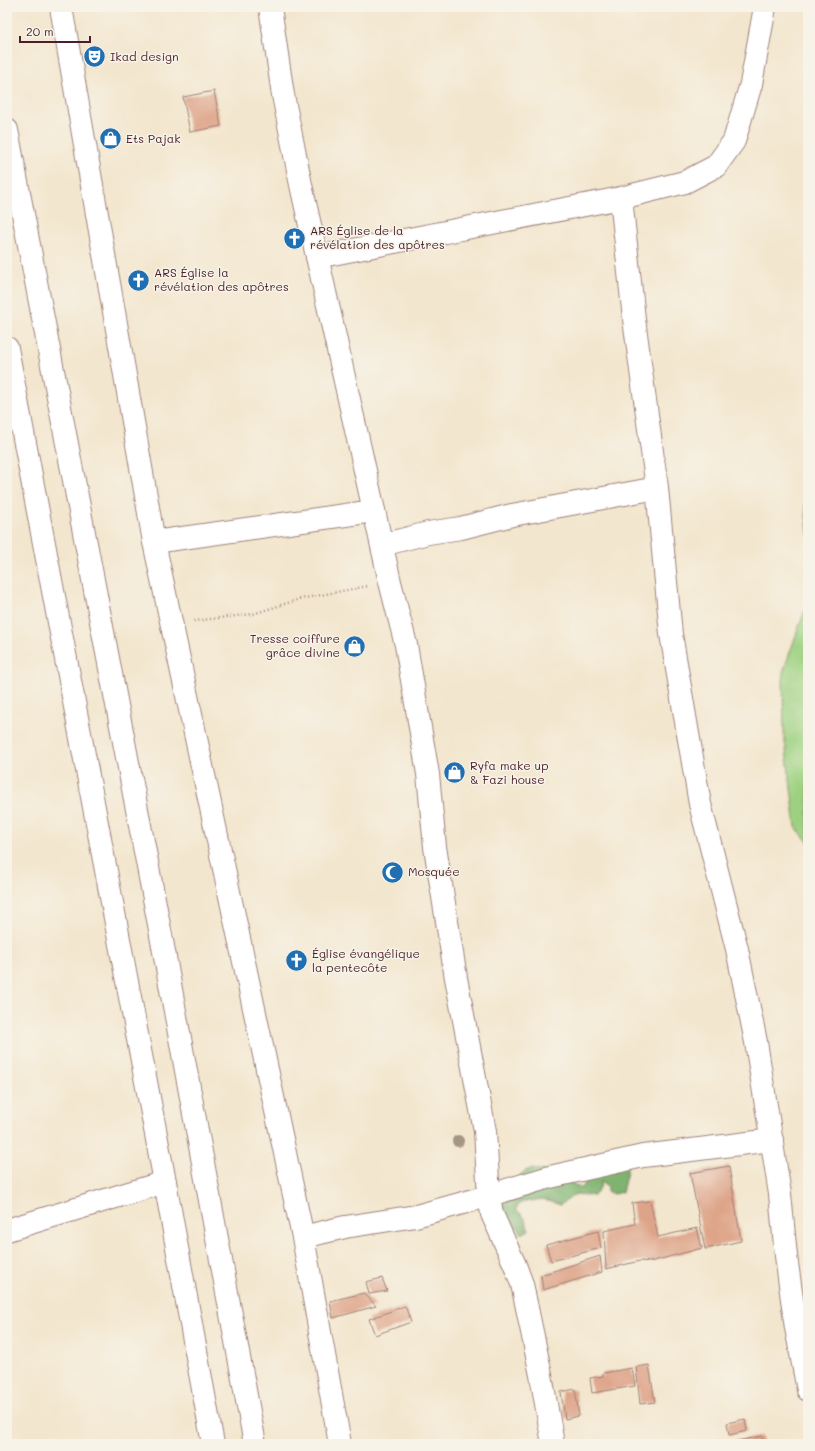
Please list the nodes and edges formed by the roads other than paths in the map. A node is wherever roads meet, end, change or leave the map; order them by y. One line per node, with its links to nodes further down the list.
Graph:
1 (60, 7): 10 (street)
2 (270, 7): 6 (street)
3 (765, 7): 5 (street)
4 (7, 130): 19 (street)
5 (621, 198): 6 (street); 8 (street)
6 (317, 257): 9 (street)
7 (7, 348): 13 (street)
8 (657, 488): 11 (street); 12 (street)
9 (374, 511): 10 (street); 11 (street)
10 (154, 542): 16 (street)
11 (382, 545): 14 (street)
12 (772, 1140): 14 (street); 17 (street)
13 (165, 1182): 15 (street); 18 (street)
14 (489, 1196): 16 (street); 21 (street)
15 (7, 1230)
16 (303, 1237): 20 (street)
17 (808, 1390)
18 (213, 1444)
19 (255, 1444)
20 (340, 1444)
21 (553, 1444)

